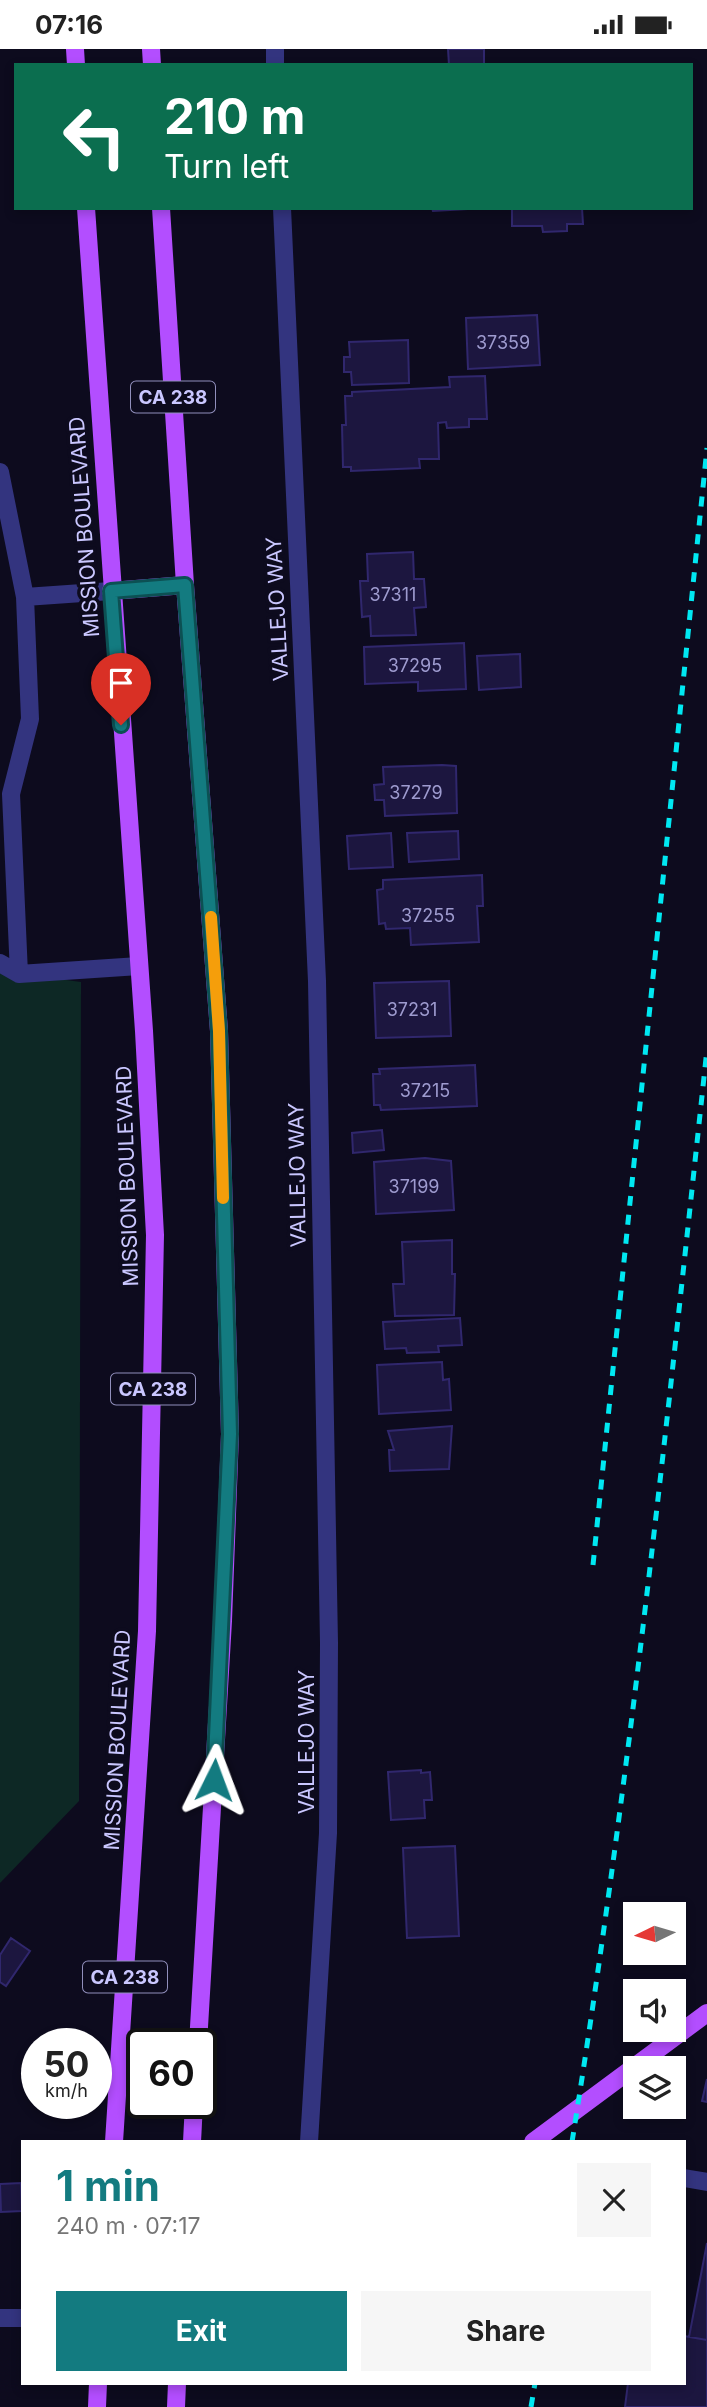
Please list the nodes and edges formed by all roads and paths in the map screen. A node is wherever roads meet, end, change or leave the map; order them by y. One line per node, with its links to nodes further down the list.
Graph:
1 (86, 210): 6 (main road, MISSION BOULEVARD / CA 238)
2 (162, 210): 5 (main road, CA 238)
3 (282, 210): 17 (street, VALLEJO WAY)
4 (0, 472): 7 (street)
5 (185, 585): 6 (main road); 13 (main road, CA 238)
6 (111, 591): 7 (street); 10 (main road, MISSION BOULEVARD / CA 238)
7 (25, 597): 8 (street)
8 (5, 794): 11 (street)
9 (0, 963): 11 (street)
10 (139, 966): 11 (street); 15 (main road, MISSION BOULEVARD / CA 238)
11 (19, 974)
12 (707, 2013): 18 (main road)
13 (199, 2028)
14 (193, 2119): 16 (main road)
15 (114, 2140)
16 (192, 2140)
17 (309, 2140)
18 (536, 2140)
19 (686, 2178): 20 (street)
20 (707, 2182)
21 (0, 2318): 22 (street)
22 (21, 2318)
23 (98, 2385): 25 (main road)
24 (177, 2385): 26 (main road)
25 (97, 2407)
26 (176, 2407)

